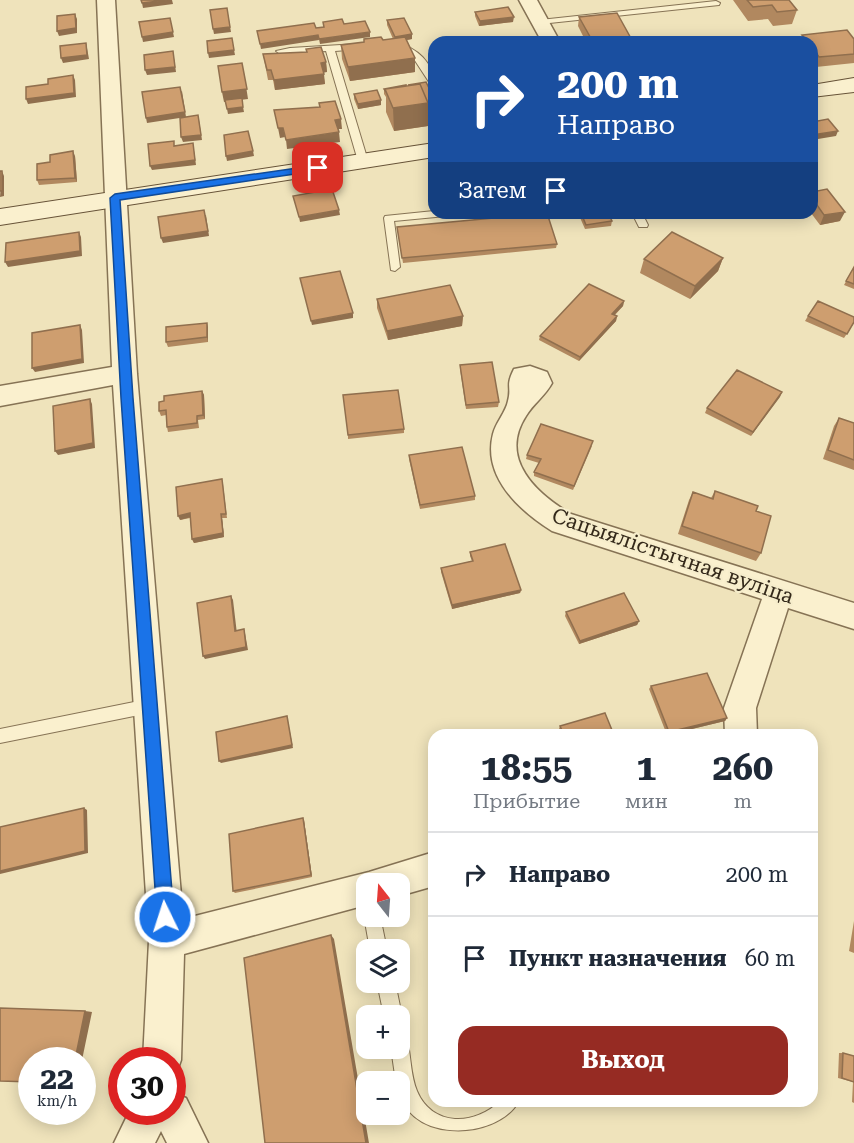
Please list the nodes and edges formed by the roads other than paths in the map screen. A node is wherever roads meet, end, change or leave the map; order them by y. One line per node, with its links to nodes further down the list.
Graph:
1 (106, 0): 15 (street)
2 (528, 0): 4 (street)
3 (716, 3): 4 (lane)
4 (540, 22): 5 (street)
5 (548, 36)
6 (385, 44): 10 (lane)
7 (370, 45): 8 (lane)
8 (330, 50): 9 (lane); 14 (lane)
9 (280, 51)
10 (428, 72)
11 (854, 84): 12 (main road)
12 (818, 90)
13 (428, 151): 14 (main road)
14 (363, 161): 15 (main road)
15 (115, 198): 17 (main road); 21 (street)
16 (428, 215): 20 (lane)
17 (0, 217)
18 (640, 219): 19 (lane)
19 (643, 225)
20 (395, 267)
21 (125, 374): 22 (street); 26 (street)
22 (0, 396)
23 (521, 404): 24 (street, Сацыялістычная вуліца)
24 (779, 592): 25 (street, Сацыялістычная вуліца); 27 (street)
25 (854, 616)
26 (149, 706): 28 (lane); 32 (street)
27 (741, 729)
28 (0, 736)
29 (428, 871): 30 (street)
30 (410, 876)
31 (356, 891): 32 (street)
32 (167, 941): 33 (street)
33 (163, 1047)
34 (402, 1059): 35 (lane)
35 (507, 1107)
36 (143, 1125): 38 (street)
37 (179, 1125): 39 (street)
38 (134, 1143)
39 (188, 1143)

